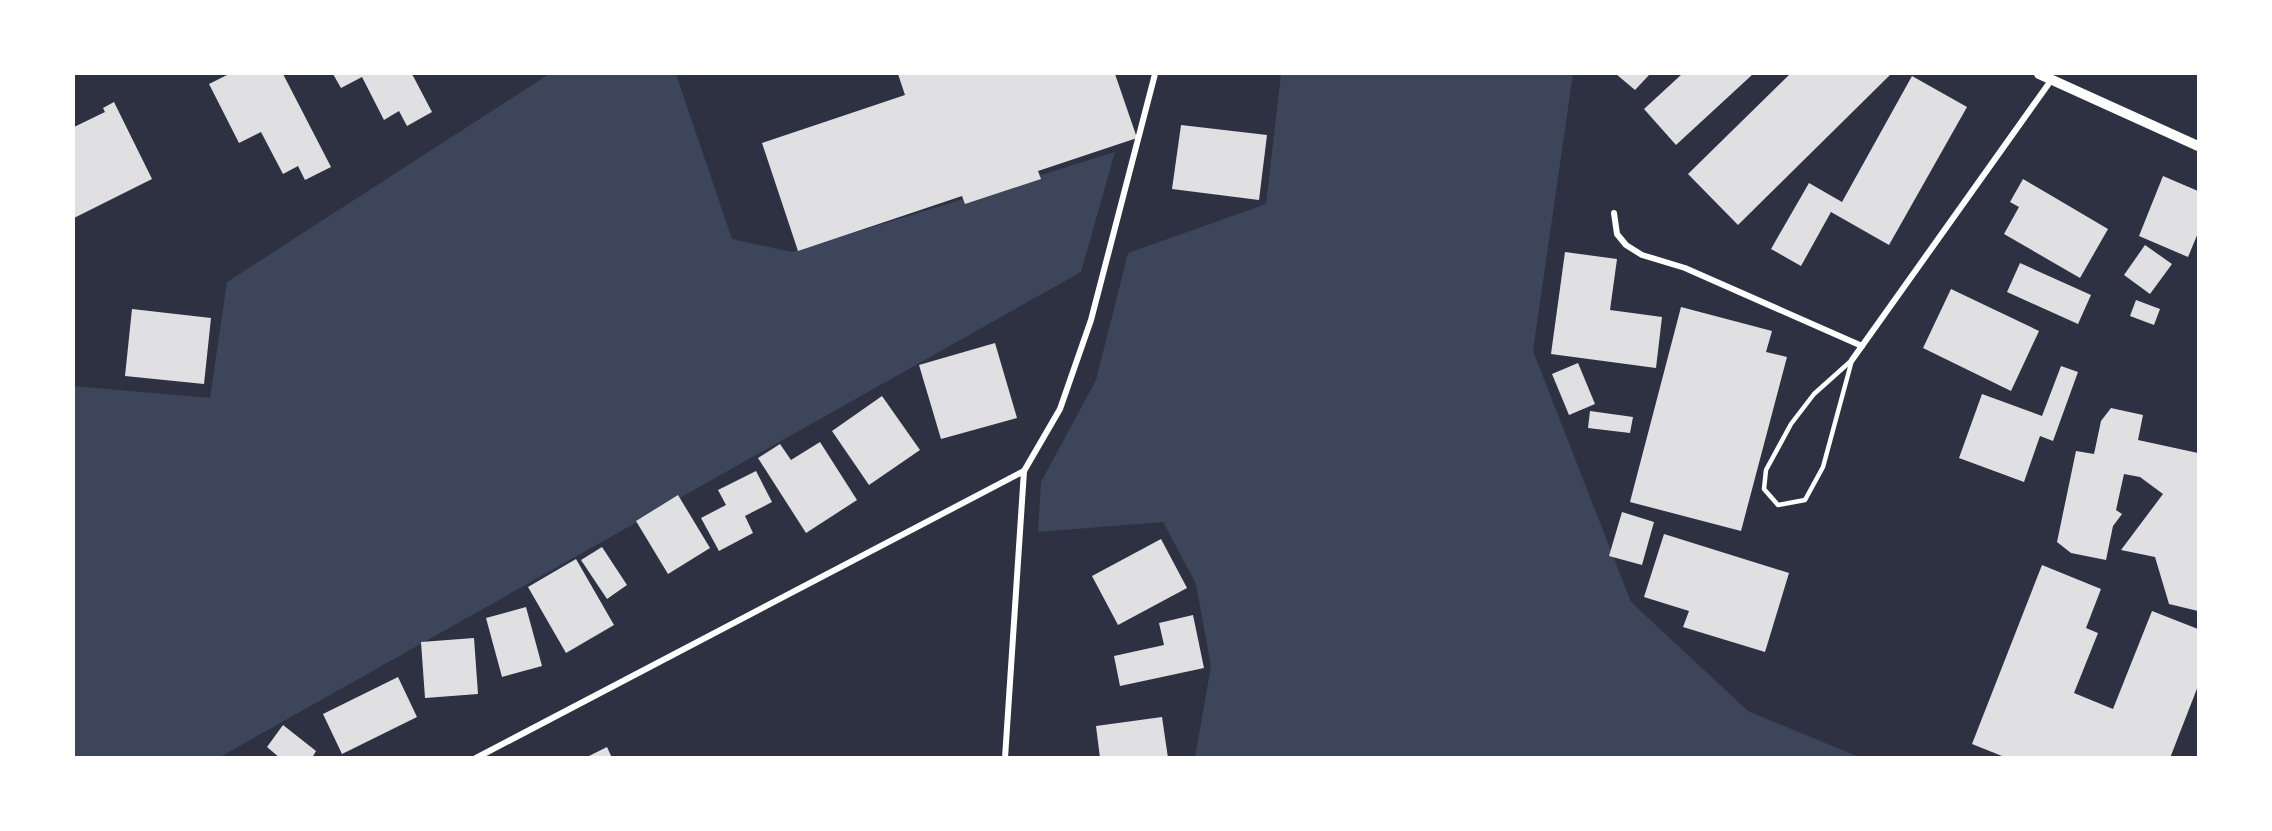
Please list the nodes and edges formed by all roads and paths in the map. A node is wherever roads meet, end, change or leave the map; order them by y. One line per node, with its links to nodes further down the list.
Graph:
1 (1155, 74): 8 (street)
2 (2039, 74): 3 (street)
3 (2052, 80): 4 (street); 6 (street)
4 (2199, 147)
5 (1614, 213): 6 (street)
6 (1862, 346): 7 (street)
7 (1852, 360): 7 (lane)
8 (1024, 471): 9 (street); 10 (street)
9 (476, 758)
10 (1005, 758)

